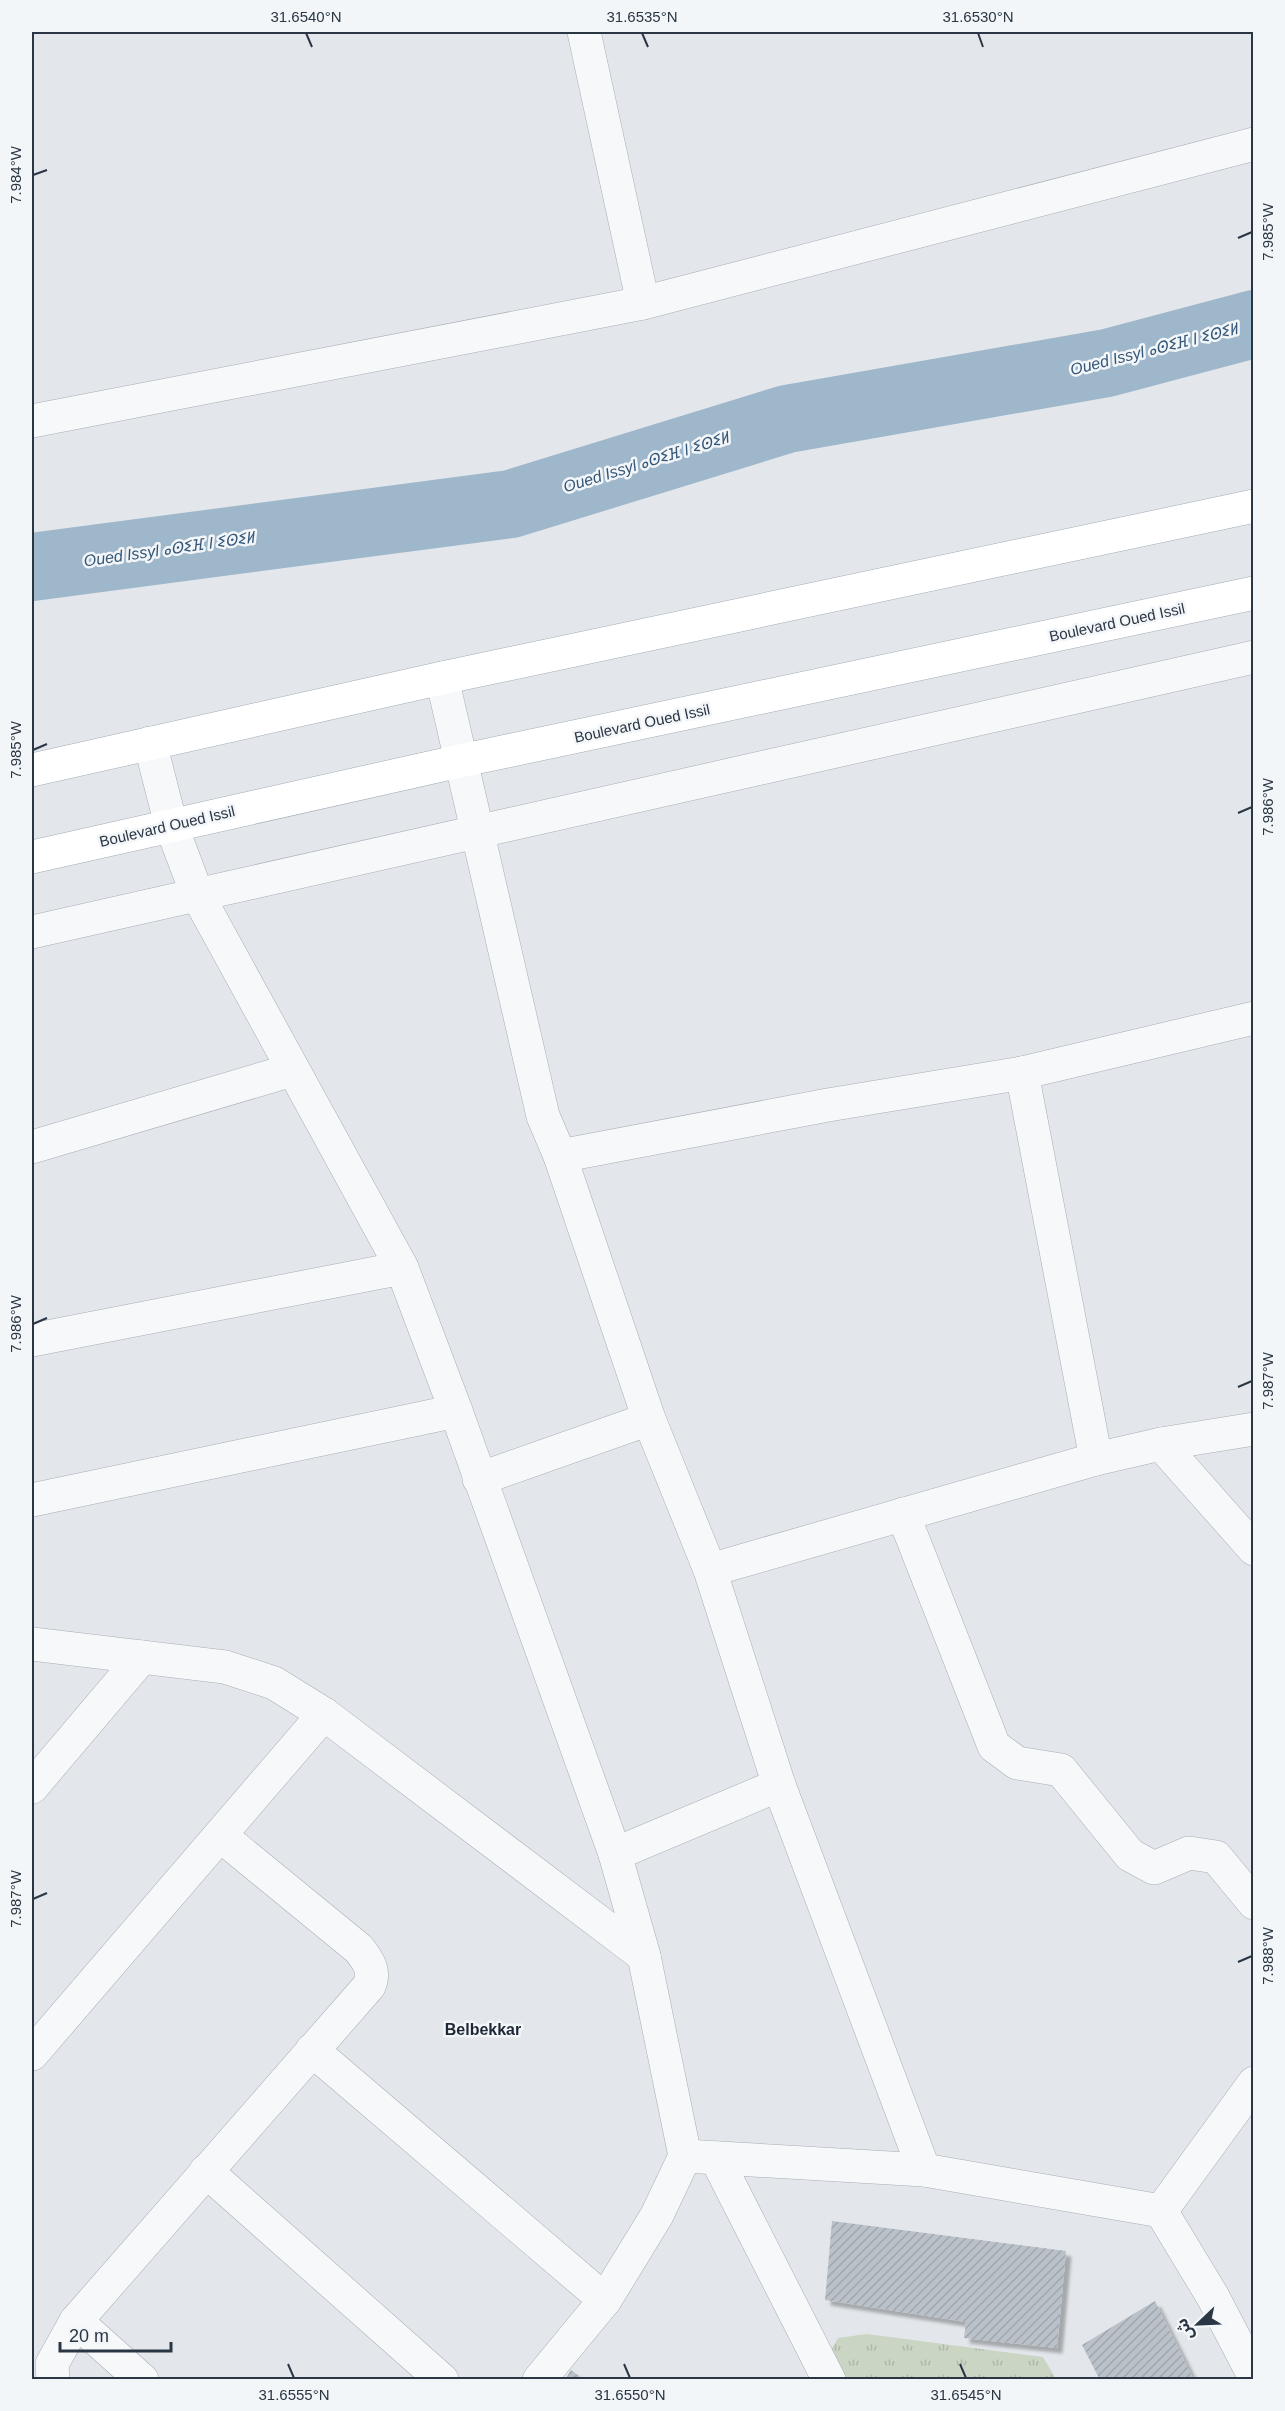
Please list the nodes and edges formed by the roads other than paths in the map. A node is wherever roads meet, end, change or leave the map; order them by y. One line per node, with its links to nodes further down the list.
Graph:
1 (584, 32): 3 (street)
2 (1254, 144): 3 (street)
3 (643, 303): 4 (street)
4 (32, 421)
5 (1254, 506): 8 (main road)
6 (1254, 593): 10 (main road, Boulevard Oued Issil)
7 (1254, 657): 13 (street)
8 (442, 678): 9 (main road); 10 (street)
9 (150, 744): 11 (main road); 12 (street)
10 (460, 761): 12 (main road, Boulevard Oued Issil); 13 (street)
11 (32, 770)
12 (171, 825): 14 (main road, Boulevard Oued Issil); 15 (street)
13 (479, 831): 15 (street); 21 (street)
14 (32, 858)
15 (197, 894): 16 (street); 18 (street)
16 (32, 932)
17 (1254, 1018): 19 (street)
18 (292, 1070): 20 (street); 22 (street)
19 (1022, 1073): 21 (street); 28 (street)
20 (32, 1147)
21 (560, 1156): 25 (street)
22 (402, 1268): 23 (street); 24 (street)
23 (32, 1340)
24 (456, 1411): 29 (street); 30 (street)
25 (649, 1419): 29 (street); 33 (street)
26 (1254, 1429): 27 (street)
27 (1161, 1444): 28 (street); 32 (street)
28 (1096, 1459): 31 (street)
29 (479, 1479): 40 (street)
30 (32, 1500)
31 (903, 1515): 33 (street); 41 (street)
32 (1254, 1549)
33 (710, 1570): 37 (street)
34 (32, 1644): 35 (street)
35 (142, 1657): 36 (street); 38 (street)
36 (324, 1714): 39 (street); 42 (street)
37 (779, 1785): 40 (street); 47 (street)
38 (32, 1788)
39 (221, 1836): 43 (street); 44 (street)
40 (615, 1854): 42 (street)
41 (1254, 1903)
42 (644, 1956): 46 (street)
43 (312, 2050): 48 (street); 50 (street)
44 (32, 2054)
45 (1254, 2084): 49 (street)
46 (701, 2157): 47 (street); 50 (street); 57 (street)
47 (924, 2170): 49 (street)
48 (206, 2171): 51 (street); 55 (street)
49 (1161, 2211): 53 (street)
50 (605, 2300): 56 (street)
51 (76, 2321): 52 (street); 54 (street)
52 (46, 2362)
53 (1254, 2376)
54 (142, 2379)
55 (442, 2379)
56 (539, 2379)
57 (829, 2379)

